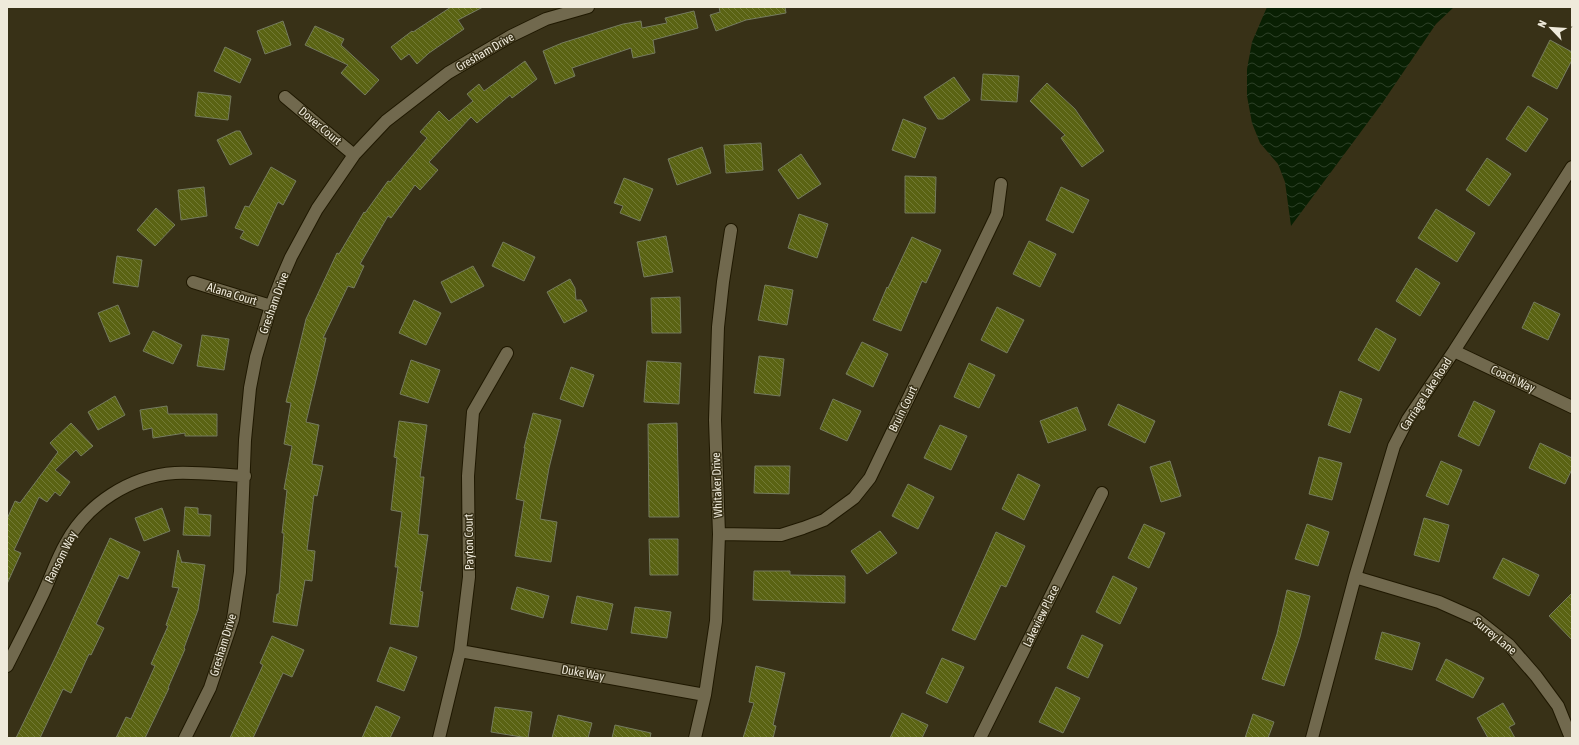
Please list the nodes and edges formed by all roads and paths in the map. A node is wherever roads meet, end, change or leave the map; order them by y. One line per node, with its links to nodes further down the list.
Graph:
1 (588, 7): 3 (street, Gresham Drive)
2 (285, 97): 3 (street, Dover Court)
3 (354, 156): 8 (street, Gresham Drive)
4 (1572, 167): 9 (street, Carriage Lake Road)
5 (1001, 184): 14 (street, Bruin Court)
6 (731, 230): 14 (street, Whitaker Drive)
7 (193, 282): 8 (street, Alana Court)
8 (271, 306): 12 (street, Gresham Drive)
9 (1454, 351): 11 (street, Coach Way); 15 (street, Carriage Lake Road)
10 (507, 353): 16 (street, Payton Court)
11 (1572, 407)
12 (245, 476): 17 (street, Ransom Way); 19 (street, Gresham Drive)
13 (1102, 493): 22 (street, Lakeview Place)
14 (719, 534): 18 (street, Whitaker Drive)
15 (1355, 577): 23 (street, Carriage Lake Road); 24 (street, Surrey Lane)
16 (460, 651): 18 (street, Duke Way); 20 (street, Payton Court)
17 (7, 666)
18 (705, 695): 21 (street, Whitaker Drive)
19 (185, 738)
20 (439, 738)
21 (695, 738)
22 (980, 738)
23 (1312, 738)
24 (1571, 738)

